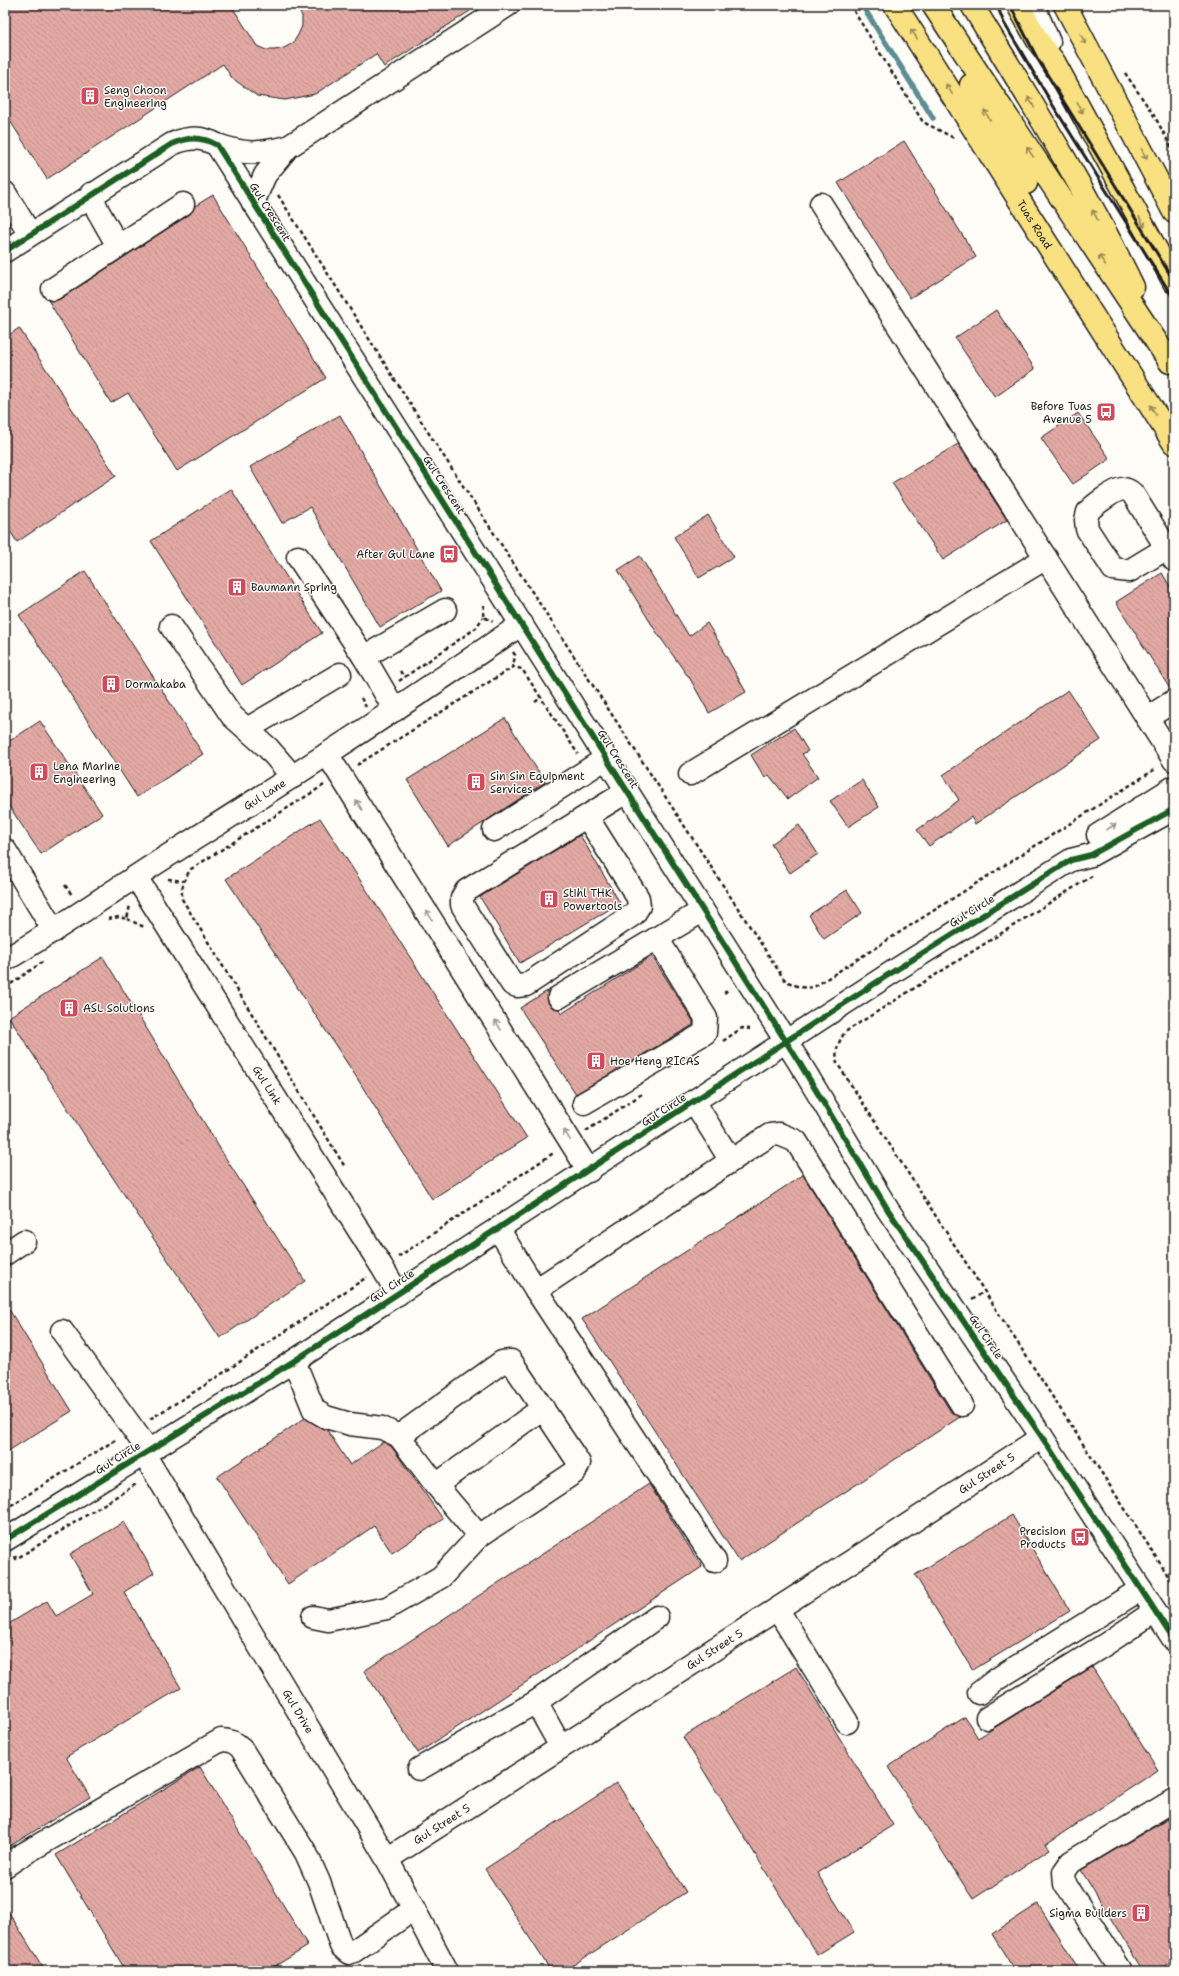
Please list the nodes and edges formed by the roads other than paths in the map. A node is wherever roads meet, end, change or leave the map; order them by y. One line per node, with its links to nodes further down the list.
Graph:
1 (508, 5): 10 (street)
2 (895, 5): 22 (main road, Tuas Road, one-way to 2)
3 (933, 5): 22 (main road, one-way to 3); 23 (main road, one-way to 3)
4 (972, 5): 23 (main road, one-way to 4)
5 (1018, 5): 8 (main road)
6 (1033, 5): 8 (street)
7 (1064, 5): 16 (main road, one-way to 16)
8 (1054, 62): 20 (main road, one-way to 20)
9 (217, 145): 10 (street); 12 (street); 13 (street, Gul Crescent)
10 (288, 147): 13 (street)
11 (5, 193): 17 (street)
12 (91, 194): 17 (street); 18 (street)
13 (253, 203): 29 (street, Gul Crescent)
14 (183, 204): 18 (street)
15 (821, 204): 26 (street)
16 (1174, 212)
17 (30, 234): 19 (street)
18 (118, 246): 21 (street)
19 (5, 251)
20 (1174, 282)
21 (53, 289)
22 (1098, 322): 24 (main road, Tuas Road, one-way to 22)
23 (1172, 368)
24 (1174, 443)
25 (298, 557): 30 (street)
26 (1046, 558): 34 (street); 39 (street)
27 (445, 610): 30 (street)
28 (171, 626): 35 (street)
29 (513, 630): 33 (street, Gul Lane); 37 (street, Gul Crescent)
30 (364, 657): 33 (street)
31 (340, 674): 35 (street)
32 (1174, 701): 34 (street)
33 (395, 710): 36 (street, Gul Lane)
34 (1147, 718): 38 (street)
35 (247, 729): 40 (street)
36 (327, 754): 40 (street, Gul Lane); 58 (street, one-way to 36)
37 (605, 759): 42 (street, Gul Crescent); 45 (street)
38 (1173, 759)
39 (690, 774)
40 (293, 777): 48 (street, Gul Lane)
41 (1174, 787): 47 (street, Gul Circle, one-way to 41)
42 (626, 792): 44 (street); 49 (street, Gul Crescent)
43 (1174, 808): 47 (street, Gul Circle)
44 (586, 817): 44 (street)
45 (494, 830)
46 (5, 850): 50 (street)
47 (1071, 860): 54 (street, Gul Circle)
48 (136, 877): 50 (street, Gul Lane); 63 (street, Gul Link)
49 (702, 911): 51 (street); 54 (street, Gul Crescent)
50 (54, 931): 52 (street, Gul Lane)
51 (658, 938): 53 (street); 55 (street)
52 (5, 960)
53 (559, 997)
54 (786, 1043): 56 (street, Gul Circle); 69 (street, Gul Circle)
55 (584, 1103)
56 (695, 1103): 57 (street); 58 (street, Gul Circle)
57 (731, 1161): 62 (street); 66 (street)
58 (590, 1171): 59 (street, Gul Circle)
59 (499, 1230): 62 (street); 63 (street, Gul Circle)
60 (24, 1241): 61 (street)
61 (5, 1254)
62 (536, 1290): 74 (street)
63 (398, 1294): 65 (street, Gul Circle)
64 (62, 1331): 70 (street, Gul Drive)
65 (294, 1361): 68 (street); 70 (street, Gul Circle)
66 (962, 1405)
67 (543, 1408): 68 (street); 71 (street); 72 (street)
68 (399, 1436): 71 (street)
69 (1042, 1437): 75 (street, Gul Circle); 76 (street, Gul Street 5)
70 (146, 1453): 73 (street, Gul Circle); 88 (street, Gul Drive)
71 (436, 1486): 72 (street)
72 (479, 1536): 78 (street)
73 (5, 1540)
74 (715, 1561)
75 (1141, 1589): 77 (street, Gul Circle); 81 (street)
76 (778, 1610): 84 (street); 85 (street, Gul Street 5)
77 (1155, 1611): 80 (street, Gul Circle); 83 (street)
78 (313, 1617)
79 (657, 1617): 82 (street)
80 (1174, 1640)
81 (979, 1693)
82 (536, 1702): 85 (street); 86 (street)
83 (987, 1718)
84 (847, 1722)
85 (560, 1747): 88 (street, Gul Street 5)
86 (419, 1769)
87 (1174, 1800): 91 (street)
88 (387, 1859): 90 (street, Gul Drive)
89 (5, 1866): 90 (street)
90 (414, 1909): 92 (street, Gul Drive)
91 (1120, 1969)
92 (447, 1971)

